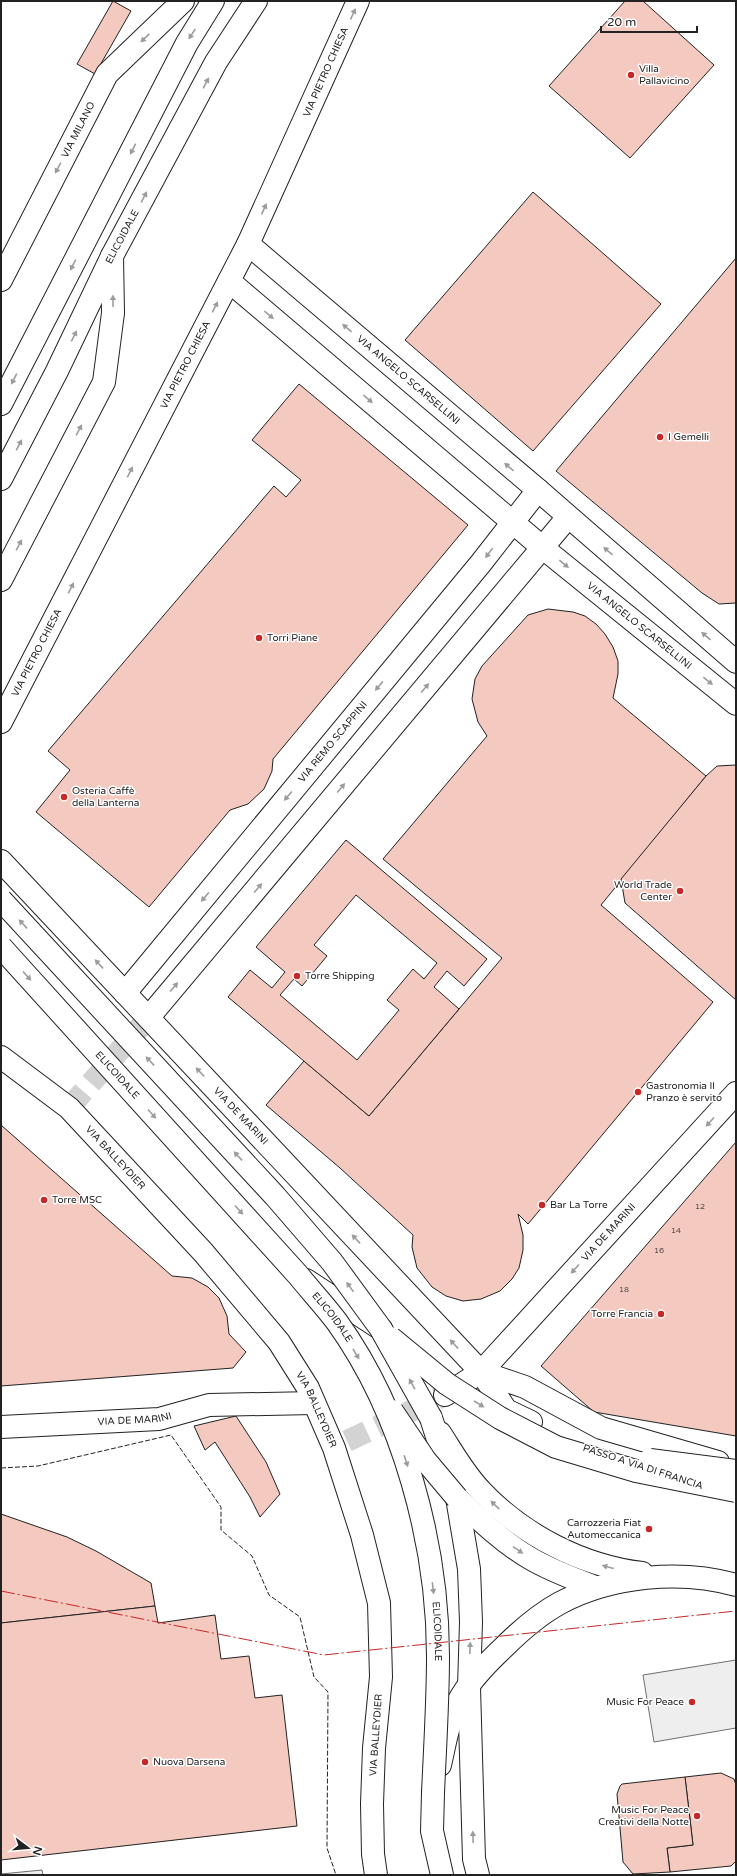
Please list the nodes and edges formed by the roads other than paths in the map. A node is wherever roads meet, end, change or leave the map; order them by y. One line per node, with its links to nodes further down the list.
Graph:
1 (183, 1): 7 (main road, VIA MILANO, one-way to 7)
2 (213, 1): 9 (main road, one-way to 9)
3 (256, 1): 6 (main road, ELICOIDALE, one-way to 3)
4 (358, 1): 5 (main road, VIA PIETRO CHIESA, one-way to 4)
5 (248, 244): 8 (main road, VIA PIETRO CHIESA); 11 (main road, VIA ANGELO SCARSELLINI, one-way to 5)
6 (112, 256): 10 (main road, ELICOIDALE, one-way to 6); 15 (main road, one-way to 6)
7 (1, 280)
8 (229, 281): 13 (main road, VIA ANGELO SCARSELLINI, one-way to 13); 18 (main road, VIA PIETRO CHIESA, one-way to 8)
9 (1, 404)
10 (1, 479)
11 (538, 490): 12 (main road, VIA ANGELO SCARSELLINI); 13 (main road, VIA REMO SCAPPINI)
12 (568, 517): 14 (main road); 16 (main road, VIA ANGELO SCARSELLINI, one-way to 12)
13 (512, 522): 14 (main road, VIA ANGELO SCARSELLINI); 22 (main road, VIA REMO SCAPPINI, one-way to 22)
14 (543, 548): 17 (main road, VIA ANGELO SCARSELLINI, one-way to 17); 23 (main road, one-way to 14)
15 (1, 580)
16 (736, 662)
17 (736, 704)
18 (1, 722)
19 (1, 860): 22 (main road, VIA DE MARINI, one-way to 19)
20 (1, 900): 27 (main road, one-way to 20, bridge)
21 (1, 947): 26 (main road, ELICOIDALE, one-way to 26, bridge)
22 (125, 993): 28 (main road, VIA DE MARINI, one-way to 22)
23 (149, 1017)
24 (1, 1057): 31 (main road, VIA BALLEYDIER)
25 (736, 1093): 28 (main road, VIA DE MARINI, one-way to 28)
26 (298, 1275): 27 (main road, bridge); 29 (main road, ELICOIDALE, one-way to 29, bridge)
27 (381, 1329): 32 (main road, one-way to 27, bridge); 34 (main road, one-way to 34, bridge)
28 (481, 1372): 30 (main road, VIA DE MARINI); 35 (main road); 38 (main road, PASSO A VIA DI FRANCIA)
29 (376, 1386): 39 (main road, bridge); 44 (main road, ELICOIDALE, one-way to 44, bridge)
30 (444, 1395)
31 (314, 1403): 33 (main road, VIA DE MARINI); 45 (main road, VIA BALLEYDIER)
32 (431, 1418): 39 (main road, bridge); 40 (main road, one-way to 32)
33 (1, 1427)
34 (556, 1447): 36 (main road, bridge); 37 (main road, bridge)
35 (736, 1467)
36 (736, 1471)
37 (736, 1491)
38 (736, 1497)
39 (457, 1498): 42 (main road, one-way to 42); 43 (main road, one-way to 39)
40 (661, 1576): 41 (main road, ELICOIDALE); 42 (main road, ELICOIDALE)
41 (736, 1585)
42 (595, 1588): 43 (main road, ELICOIDALE)
43 (469, 1687): 44 (main road, ELICOIDALE, bridge); 47 (main road, one-way to 43)
44 (433, 1793): 46 (main road, ELICOIDALE)
45 (376, 1875)
46 (442, 1875)
47 (478, 1875)

